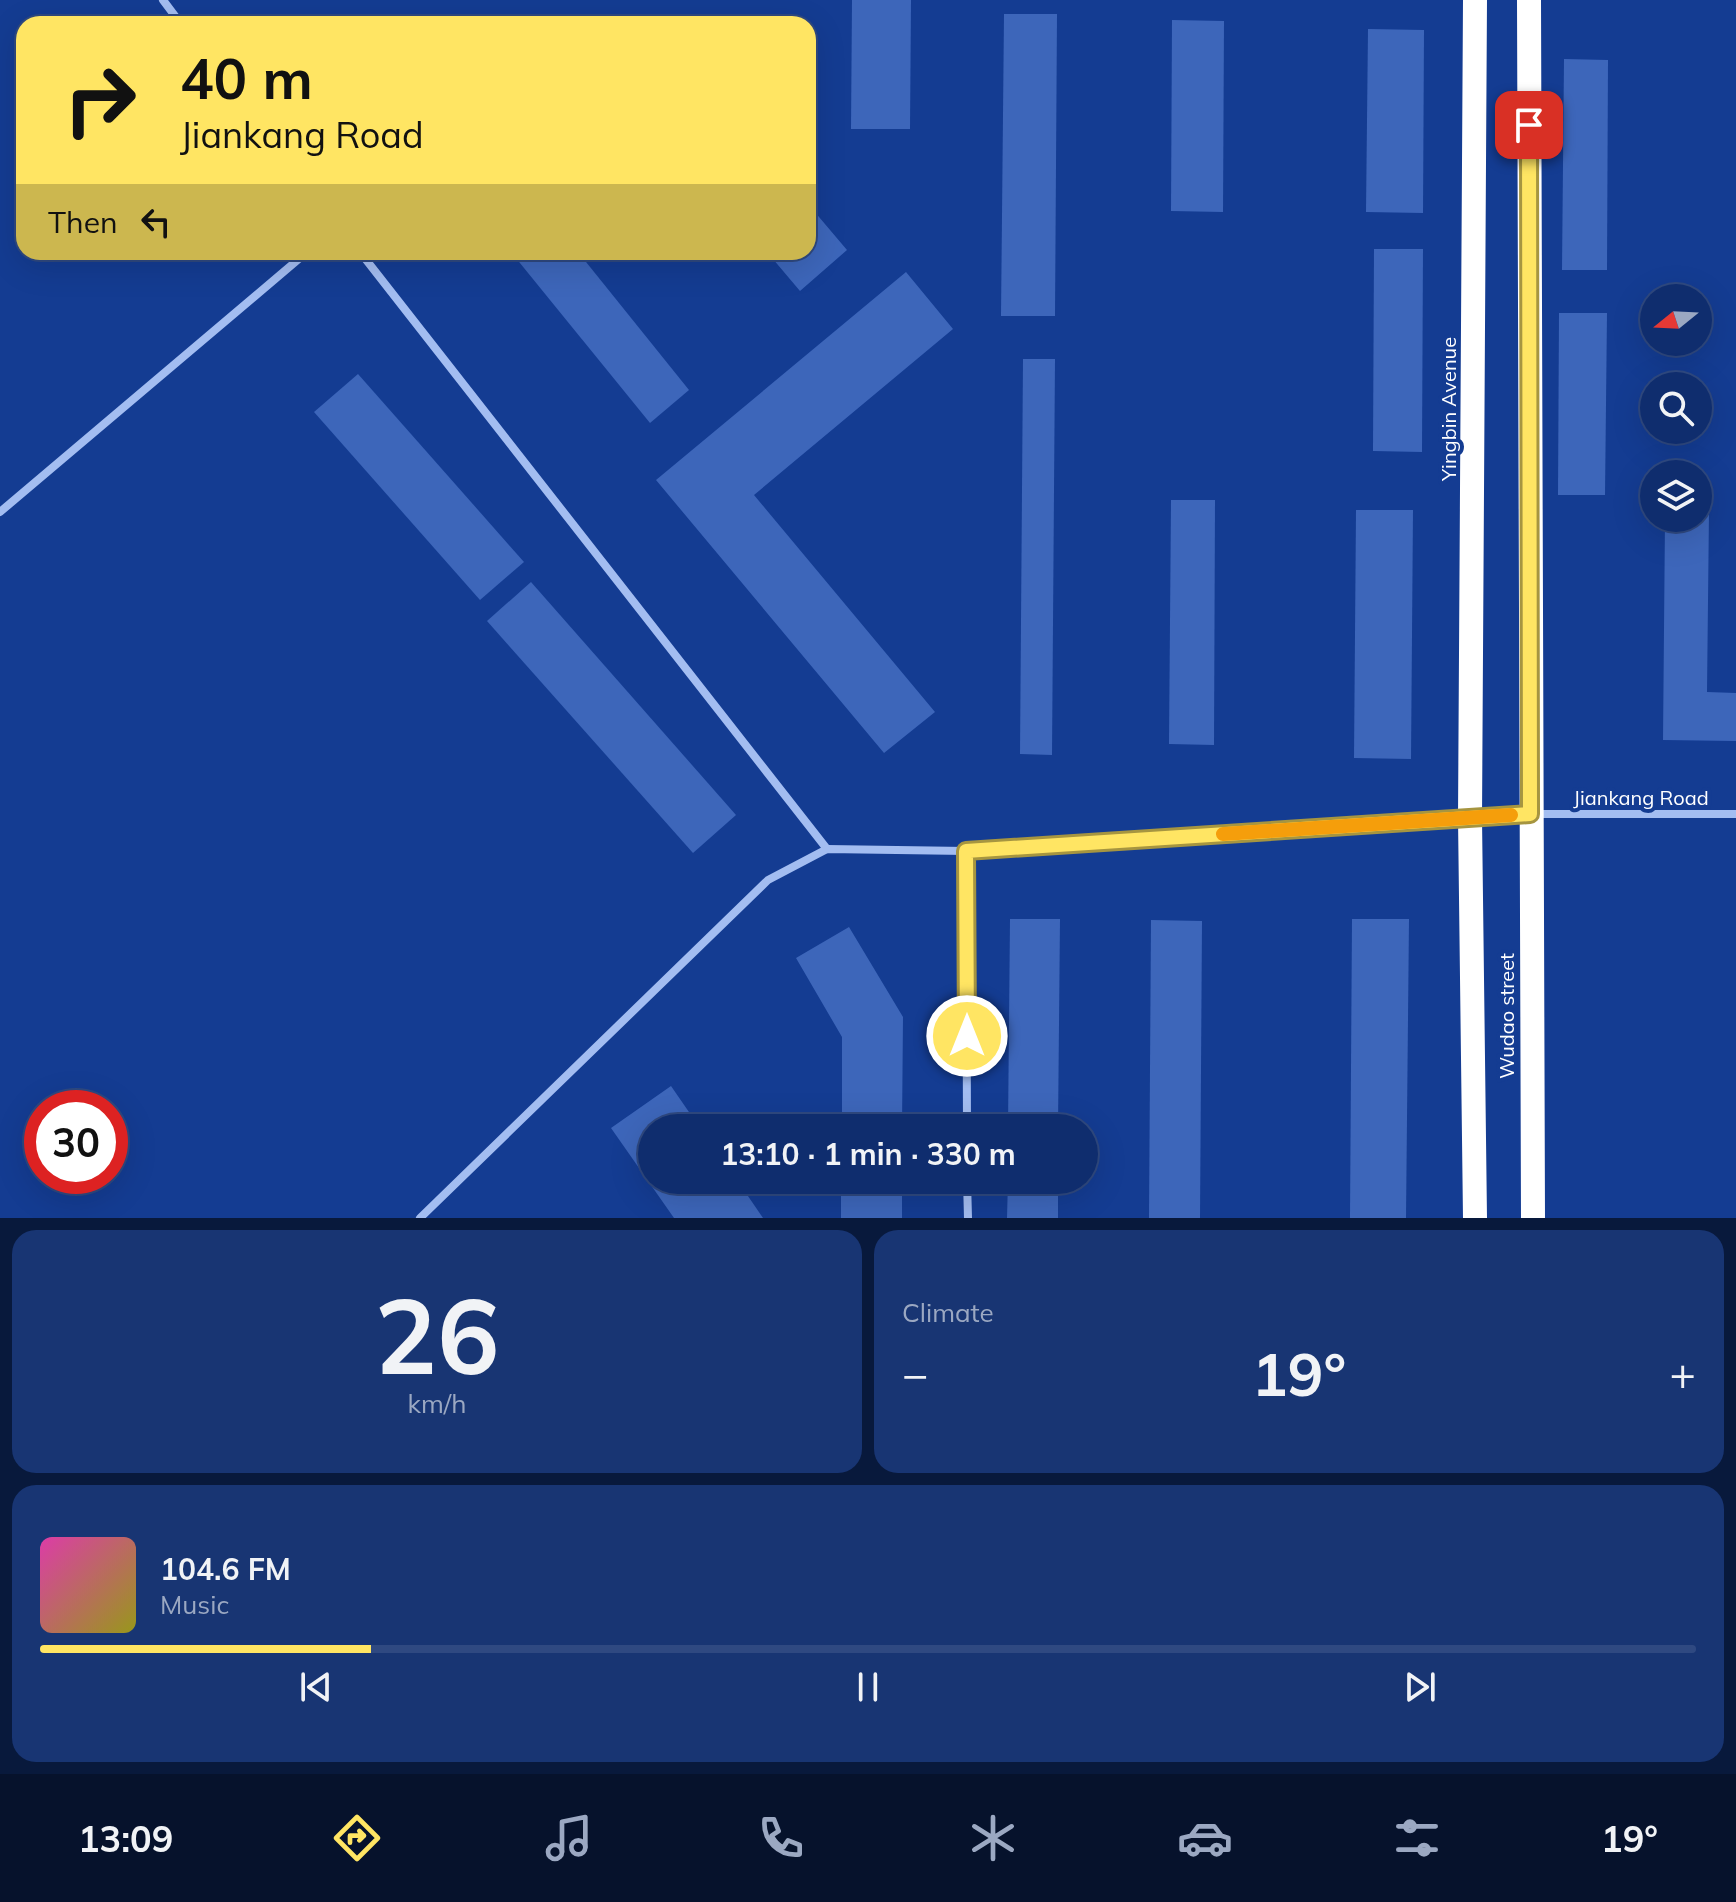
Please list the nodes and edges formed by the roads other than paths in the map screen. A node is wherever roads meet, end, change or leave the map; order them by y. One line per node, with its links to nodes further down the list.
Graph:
1 (1475, 0): 8 (highway, Yingbin Avenue)
2 (1529, 0): 6 (highway)
3 (298, 260): 5 (street)
4 (366, 260): 9 (street)
5 (0, 512)
6 (1530, 814): 7 (street, Jiankang Road); 8 (street, Jiankang Road); 16 (highway, Wudao street)
7 (1736, 814)
8 (1470, 818): 10 (street, Jiankang Road); 15 (highway, Wudao street)
9 (827, 849): 10 (street, Jiankang Road); 13 (street)
10 (966, 851): 11 (street)
11 (967, 1114)
12 (967, 1194): 14 (street)
13 (420, 1218)
14 (968, 1218)
15 (1475, 1218)
16 (1533, 1218)

